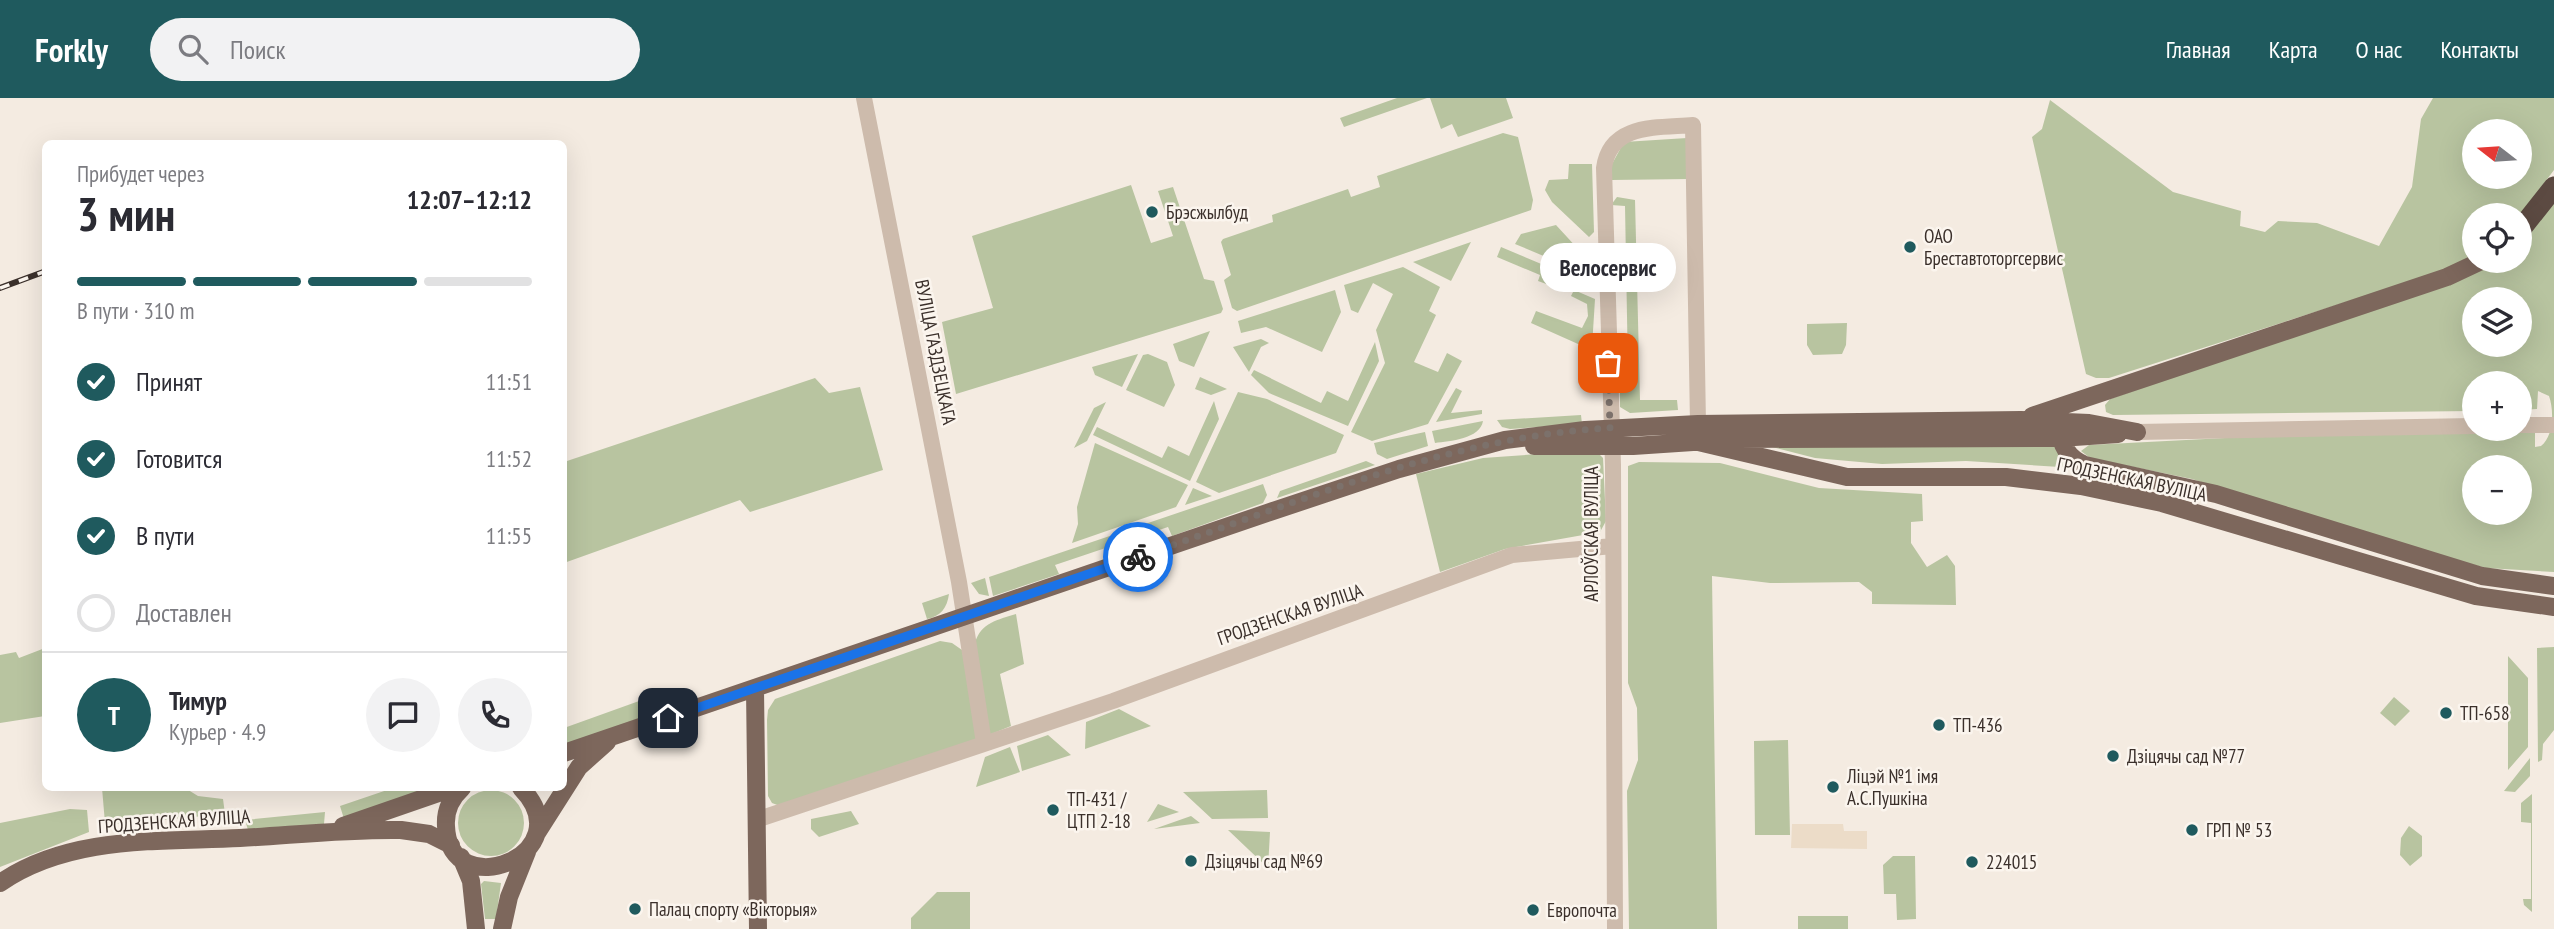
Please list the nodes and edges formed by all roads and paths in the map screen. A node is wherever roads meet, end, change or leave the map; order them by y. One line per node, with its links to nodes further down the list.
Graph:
1 (864, 98): 16 (street, ВУЛІЦА ГАЗДЗЕЦКАГА)
2 (2554, 187): 3 (highway)
3 (2532, 215)
4 (2462, 270): 5 (main road)
5 (2021, 420): 9 (main road, ГРОДЗЕНСКАЯ ВУЛІЦА); 11 (main road, ГРОДЗЕНСКАЯ ВУЛІЦА)
6 (2532, 425): 7 (street)
7 (2554, 425)
8 (2462, 426): 10 (street, ГРОДЗЕНСКАЯ ВУЛІЦА)
9 (2060, 430): 10 (main road, ГРОДЗЕНСКАЯ ВУЛІЦА); 11 (main road, ГРОДЗЕНСКАЯ ВУЛІЦА); 14 (main road, ГРОДЗЕНСКАЯ ВУЛІЦА)
10 (2137, 432)
11 (1696, 433): 12 (main road, ГРОДЗЕНСКАЯ ВУЛІЦА); 12 (street, АРЛОЎСКАЯ ВУЛІЦА); 15 (main road, ГРОДЗЕНСКАЯ ВУЛІЦА)
12 (1611, 437): 13 (street, АРЛОЎСКАЯ ВУЛІЦА); 16 (main road, ГРОДЗЕНСКАЯ ВУЛІЦА)
13 (1613, 546): 19 (street, ГРОДЗЕНСКАЯ ВУЛІЦА); 34 (street, АРЛОЎСКАЯ ВУЛІЦА)
14 (2554, 586)
15 (2554, 607)
16 (965, 615): 17 (main road, ГРОДЗЕНСКАЯ ВУЛІЦА); 19 (street)
17 (755, 688): 18 (main road, ГРОДЗЕНСКАЯ ВУЛІЦА); 26 (main road)
18 (615, 737): 20 (main road, ГРОДЗЕНСКАЯ ВУЛІЦА); 21 (main road, ГРОДЗЕНСКАЯ ВУЛІЦА)
19 (984, 743): 26 (street, ГРОДЗЕНСКАЯ ВУЛІЦА)
20 (567, 751)
21 (567, 787)
22 (444, 791): 27 (main road, ГРОДЗЕНСКАЯ ВУЛІЦА)
23 (459, 791): 29 (main road)
24 (523, 791): 28 (main road)
25 (564, 791): 28 (main road, ГРОДЗЕНСКАЯ ВУЛІЦА)
26 (756, 820): 33 (main road)
27 (315, 833): 29 (main road, ГРОДЗЕНСКАЯ ВУЛІЦА); 30 (main road, ГРОДЗЕНСКАЯ ВУЛІЦА)
28 (532, 842): 29 (main road, ГРОДЗЕНСКАЯ ВУЛІЦА); 32 (main road)
29 (456, 851): 31 (main road)
30 (0, 883)
31 (476, 929)
32 (502, 929)
33 (758, 929)
34 (1615, 929)

